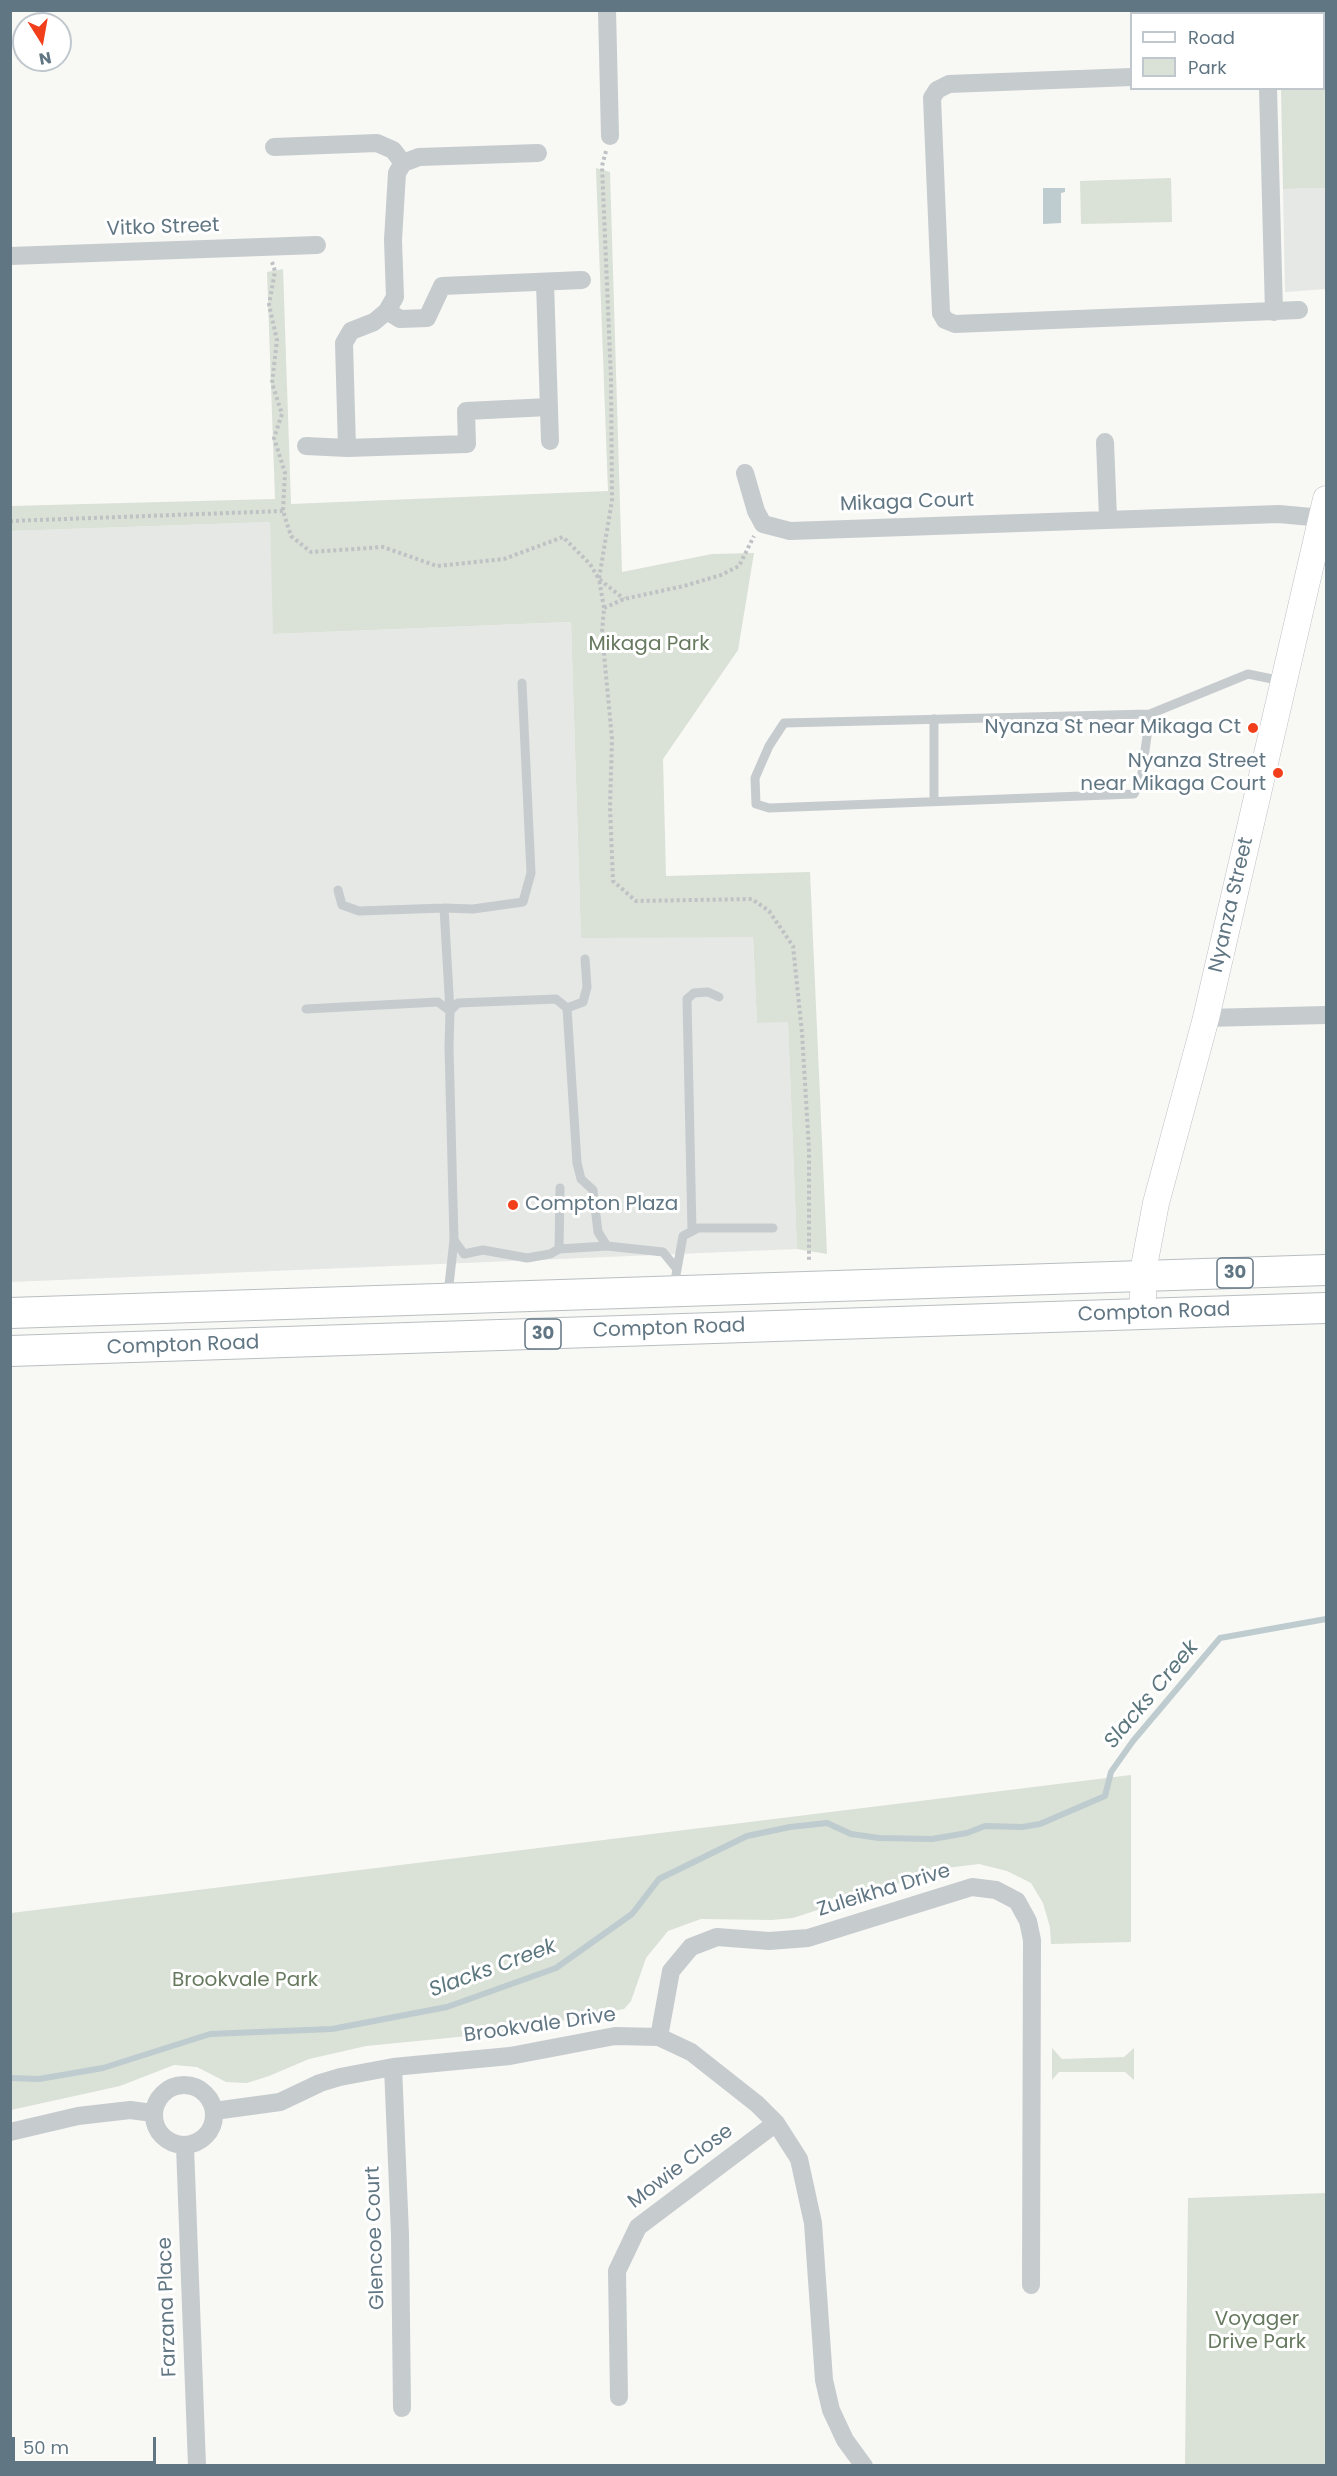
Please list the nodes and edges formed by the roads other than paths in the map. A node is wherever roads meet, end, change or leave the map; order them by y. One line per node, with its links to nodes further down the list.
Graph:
1 (607, 10): 4 (street)
2 (1130, 77): 14 (street)
3 (1268, 90): 14 (street)
4 (610, 136)
5 (274, 147): 7 (street)
6 (538, 153): 7 (street)
7 (404, 163): 12 (street)
8 (317, 245): 9 (street, Vitko Street)
9 (10, 256)
10 (582, 280): 11 (street)
11 (545, 282): 12 (street); 15 (street)
12 (387, 310): 19 (street)
13 (1299, 310): 14 (street)
14 (1274, 312)
15 (549, 407): 16 (street); 19 (street)
16 (550, 441)
17 (1105, 442): 22 (street)
18 (306, 446): 19 (street)
19 (347, 448)
20 (745, 473): 22 (street, Mikaga Court)
21 (1324, 508): 22 (street, Mikaga Court); 23 (street, Nyanza Street)
22 (1108, 518)
23 (1283, 681): 25 (lane); 36 (street, Nyanza Street)
24 (522, 683): 29 (lane)
25 (1150, 714): 26 (lane); 27 (lane)
26 (934, 719): 27 (lane); 27 (lane)
27 (934, 801)
28 (338, 890): 29 (lane)
29 (444, 908): 34 (lane)
30 (585, 959): 32 (lane)
31 (719, 997): 39 (lane)
32 (567, 1008): 34 (lane); 41 (lane)
33 (306, 1009): 34 (lane)
34 (450, 1011): 40 (lane)
35 (1326, 1015): 36 (street)
36 (1206, 1018): 44 (street, Nyanza Street)
37 (560, 1188): 42 (lane)
38 (773, 1228): 39 (lane)
39 (692, 1232): 45 (lane)
40 (454, 1240): 42 (lane); 46 (lane)
41 (608, 1246): 42 (lane); 45 (lane)
42 (559, 1249)
43 (1326, 1270): 44 (main road, Compton Road / 30)
44 (1144, 1276): 45 (main road, Compton Road / 30); 48 (street, Nyanza Street)
45 (674, 1280): 46 (main road, Compton Road / 30)
46 (447, 1299): 49 (main road, Compton Road / 30)
47 (1326, 1308): 48 (main road, Compton Road / 30)
48 (1142, 1312): 50 (main road, Compton Road / 30)
49 (10, 1313)
50 (10, 1351)
51 (659, 2037): 52 (street, Brookvale Drive); 55 (street, Brookvale Drive); 58 (street, Zuleikha Drive)
52 (393, 2067): 53 (street, Brookvale Drive); 60 (street, Glencoe Court)
53 (214, 2112): 54 (street); 57 (street)
54 (153, 2113): 56 (street); 57 (street)
55 (776, 2123): 59 (street, Mowie Close); 61 (street, Brookvale Drive)
56 (10, 2132)
57 (185, 2146): 62 (street, Farzana Place)
58 (1031, 2285)
59 (620, 2397)
60 (402, 2408)
61 (862, 2465)
62 (197, 2466)

